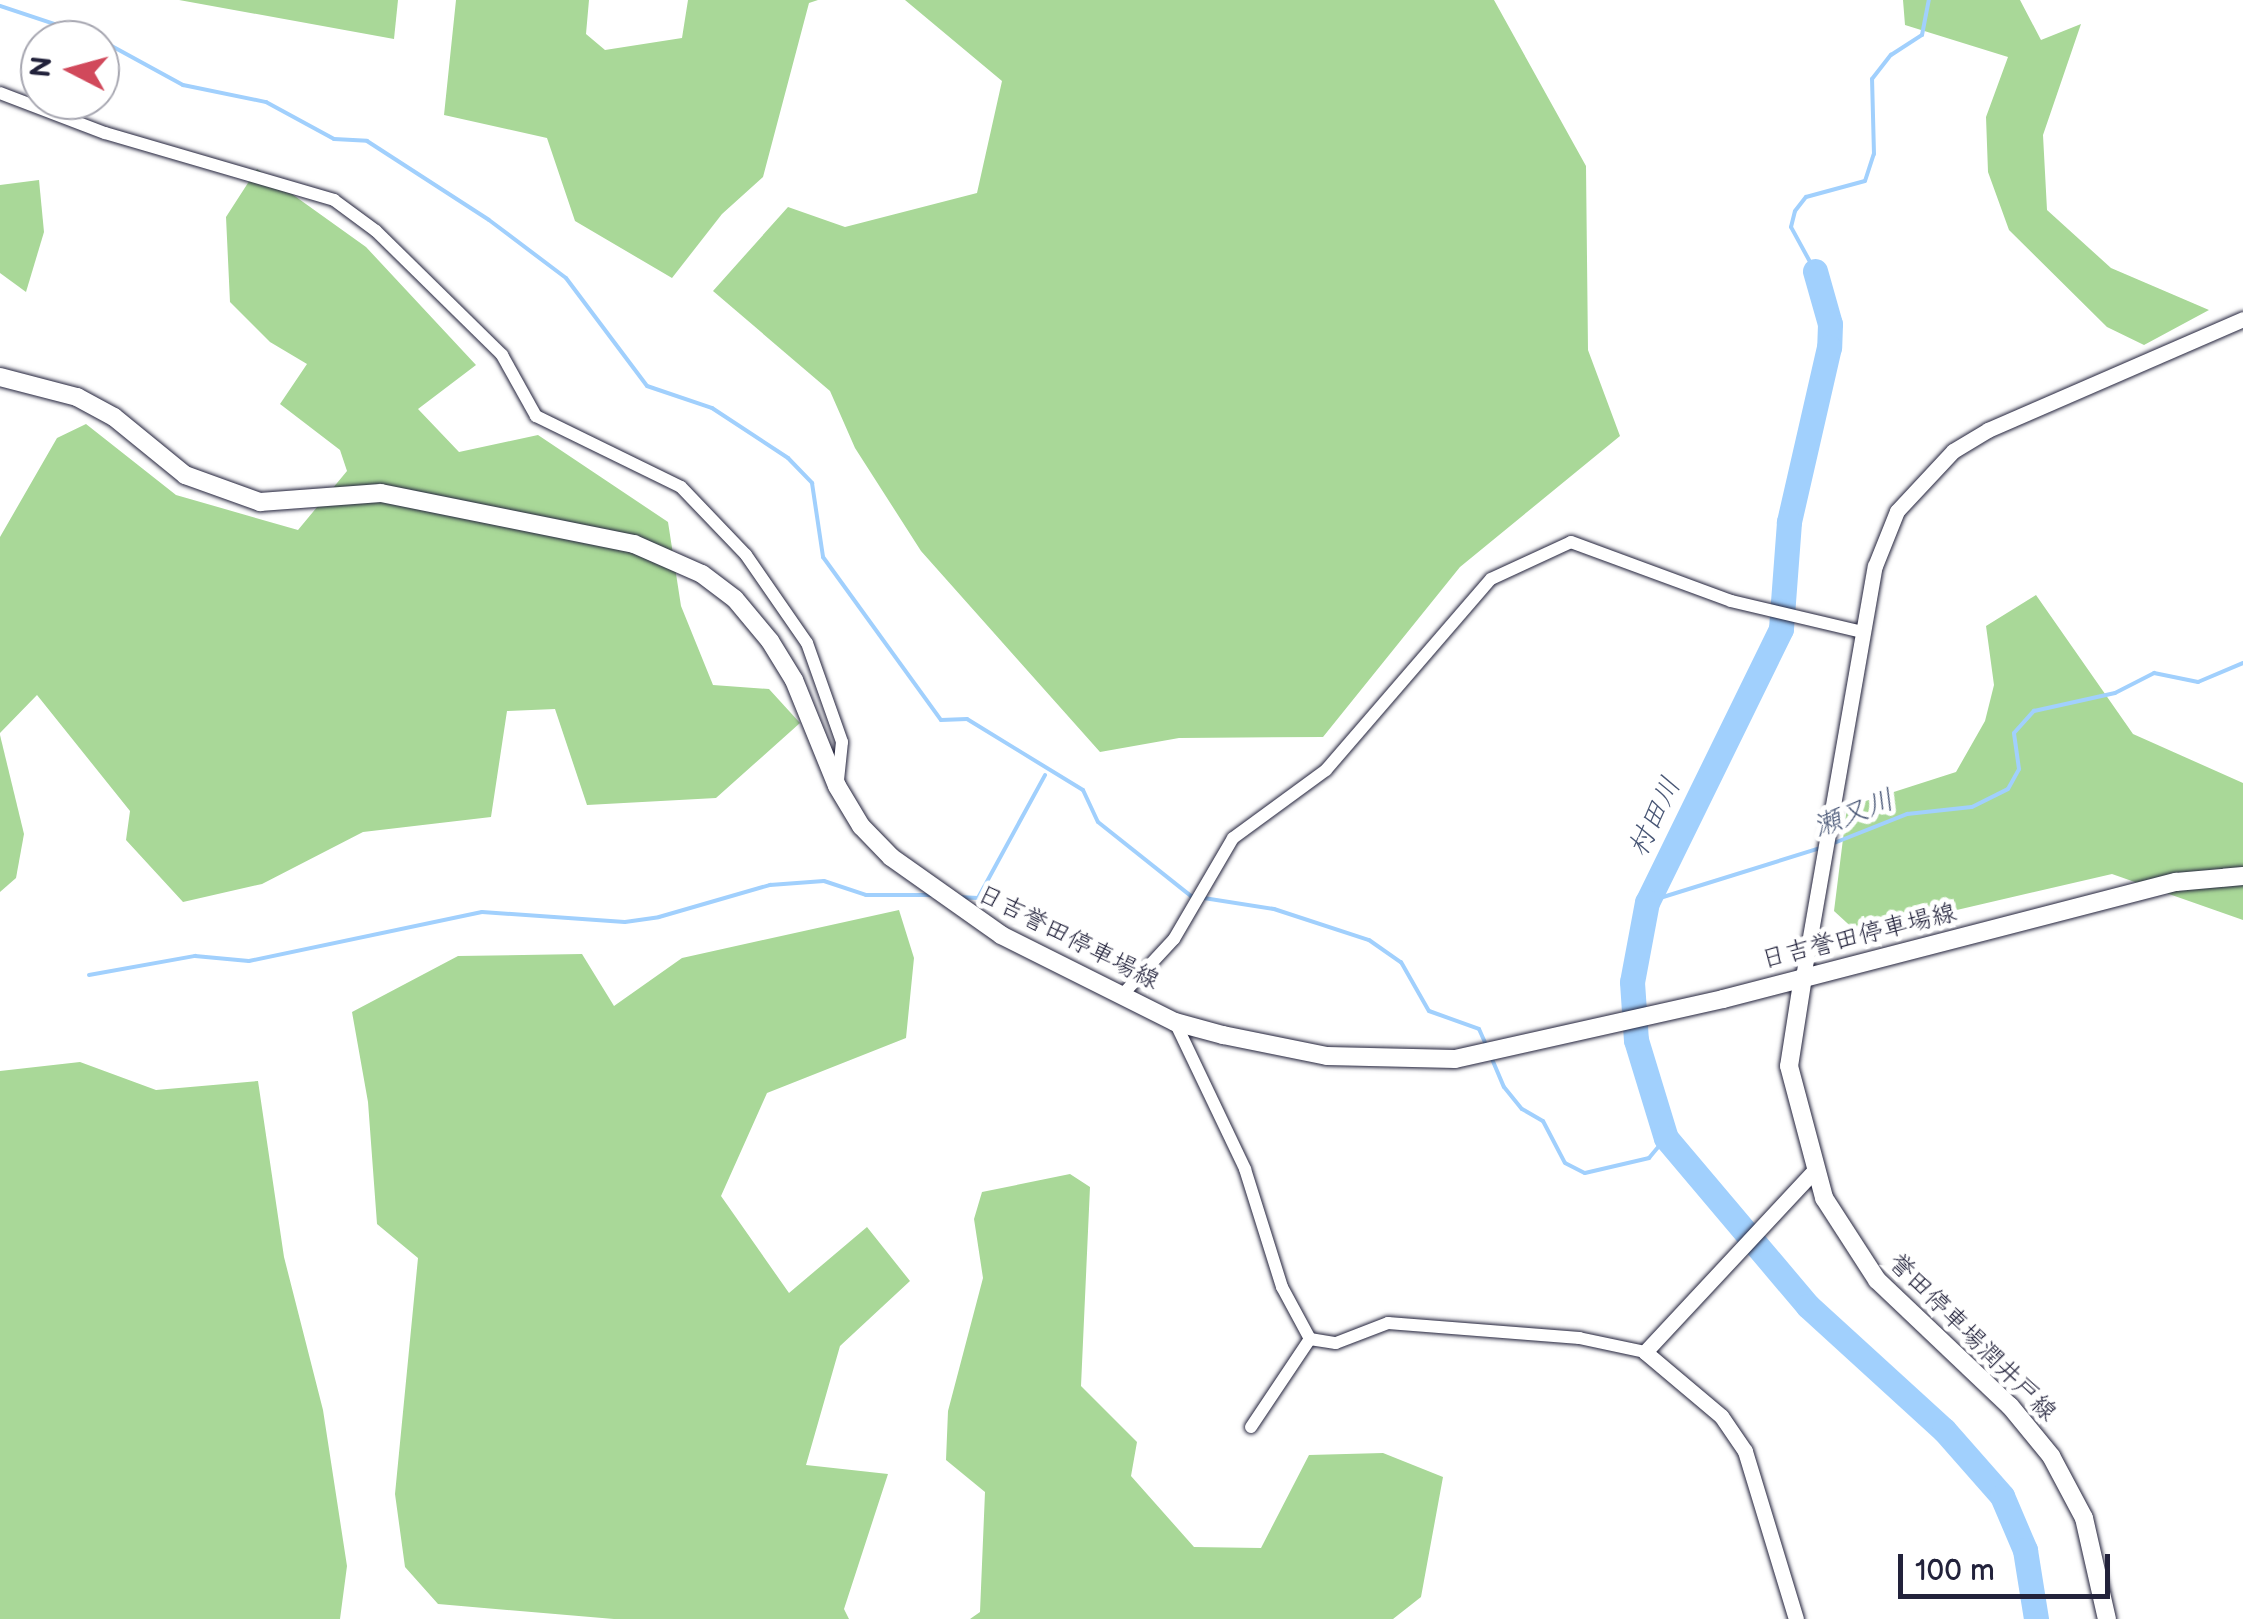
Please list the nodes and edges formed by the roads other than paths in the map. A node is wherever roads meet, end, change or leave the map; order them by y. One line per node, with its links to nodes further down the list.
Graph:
1 (0, 93): 5 (street)
2 (2243, 319): 4 (street)
3 (0, 377): 5 (main road, 日吉誉田停車場線)
4 (1862, 632): 7 (street); 8 (street)
5 (837, 786): 8 (main road, 日吉誉田停車場線)
6 (2243, 876): 7 (main road, 日吉誉田停車場線)
7 (1802, 977): 9 (main road, 日吉誉田停車場線); 10 (main road, 誉田停車場潤井戸線)
8 (1123, 994): 9 (main road, 日吉誉田停車場線)
9 (1175, 1022): 11 (street)
10 (1813, 1172): 12 (street); 15 (main road, 誉田停車場潤井戸線)
11 (1310, 1339): 12 (street); 13 (street)
12 (1645, 1352): 14 (street)
13 (1251, 1427)
14 (1796, 1619)
15 (2107, 1619)

